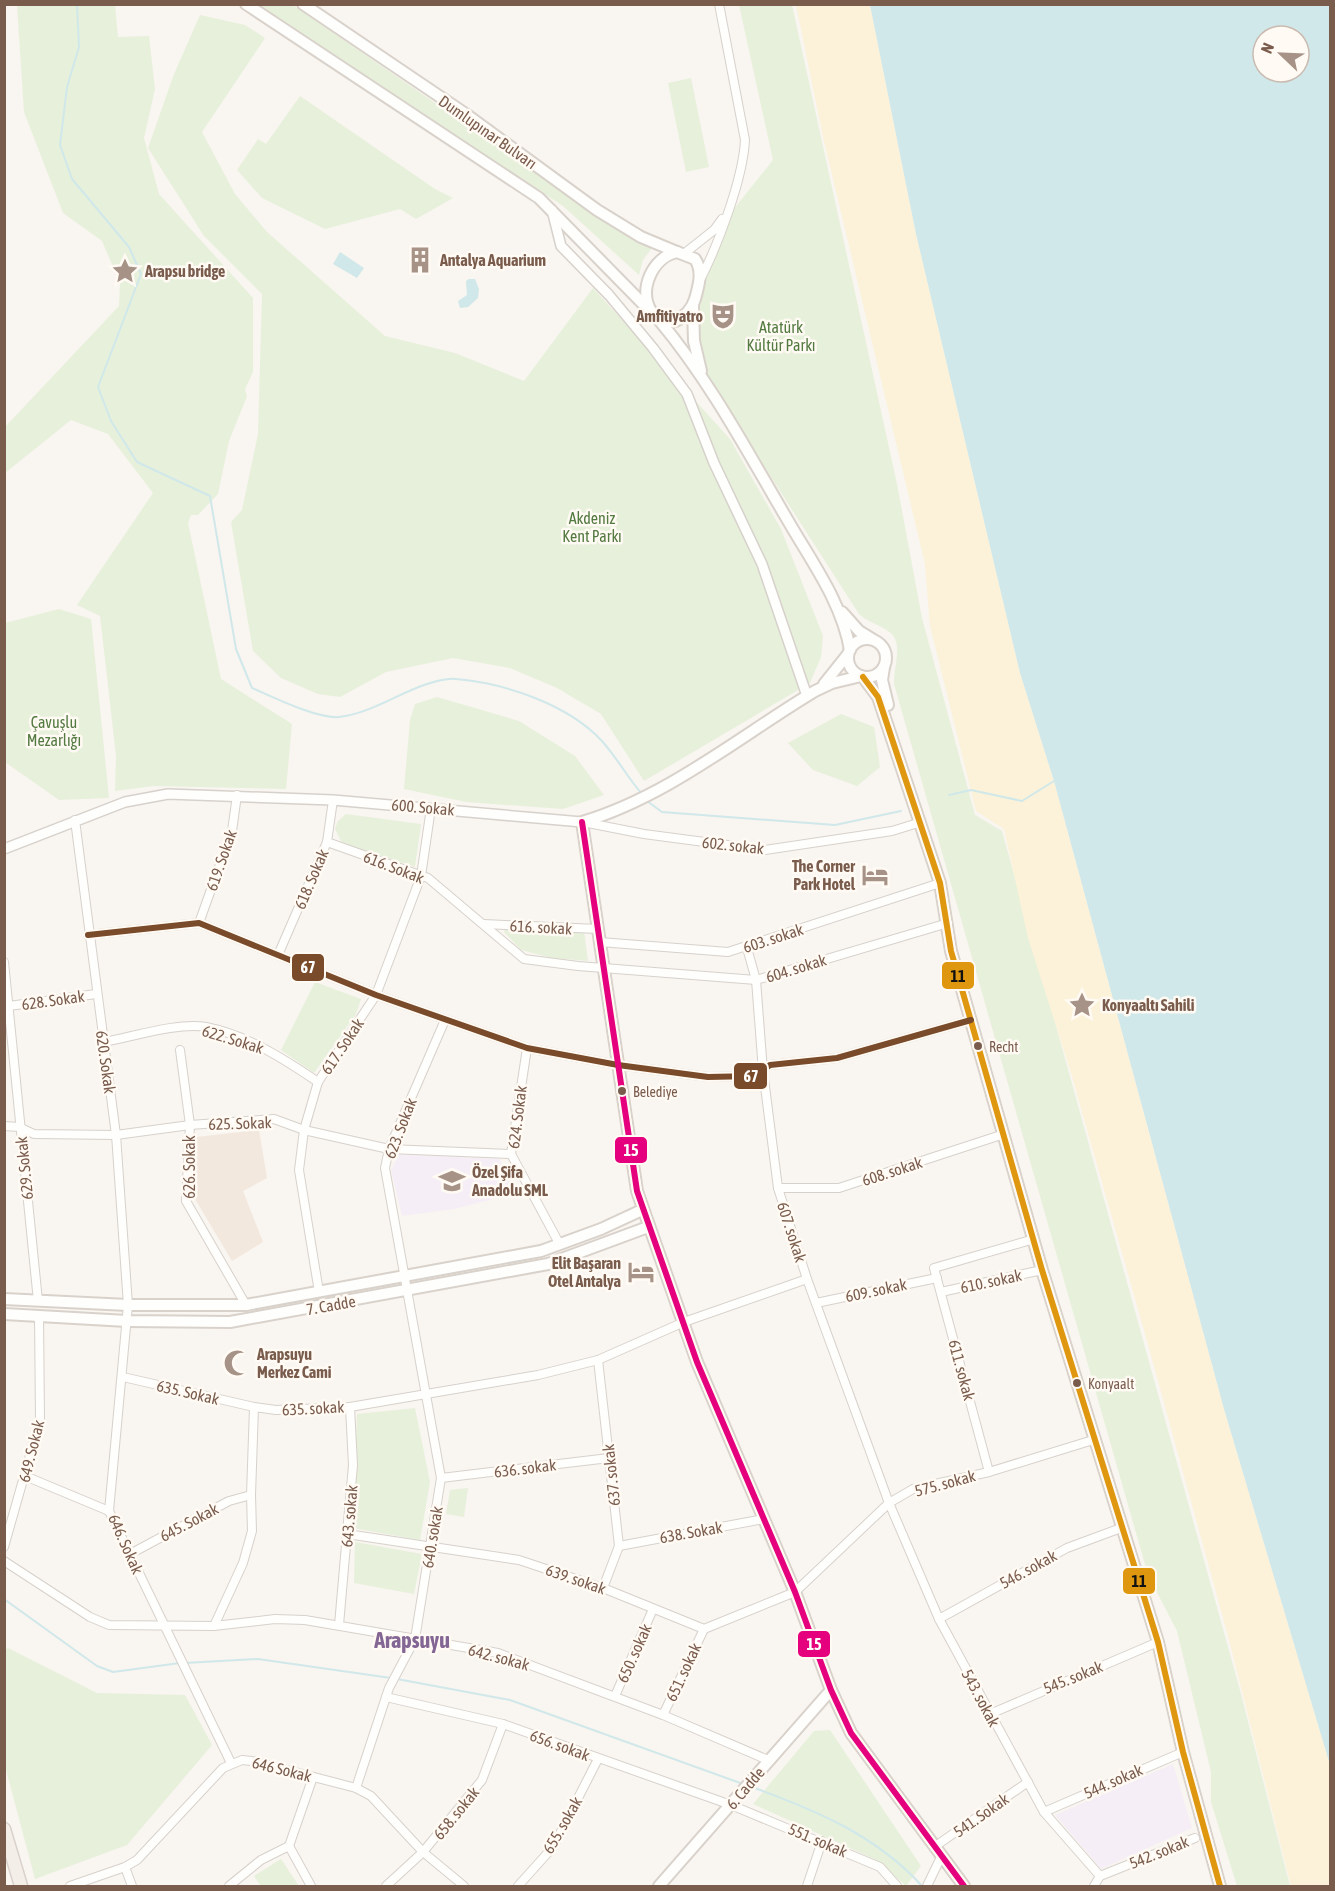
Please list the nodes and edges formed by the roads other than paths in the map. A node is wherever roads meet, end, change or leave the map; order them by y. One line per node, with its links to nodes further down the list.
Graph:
1 (246, 4): 4 (main road, Dumlupınar Bulvarı)
2 (303, 4): 6 (main road, Dumlupınar Bulvarı)
3 (719, 4): 5 (street)
4 (552, 210): 9 (main road, Dumlupınar Bulvarı); 16 (street)
5 (726, 213): 6 (street); 7 (street)
6 (681, 253): 7 (main road); 9 (main road)
7 (700, 281): 8 (main road)
8 (693, 307): 9 (main road); 10 (main road)
9 (656, 317): 10 (main road, Dumlupınar Bulvarı)
10 (703, 377): 11 (main road)
11 (838, 607): 12 (main road); 13 (main road)
12 (872, 639): 13 (main road); 14 (main road)
13 (849, 652): 15 (main road); 16 (main road)
14 (884, 667): 15 (main road); 22 (main road)
15 (862, 676): 16 (main road); 22 (main road)
16 (811, 693): 21 (main road, 600. Sokak)
17 (237, 795): 18 (street, 600. Sokak); 20 (street, 600. Sokak); 27 (street, 619. Sokak)
18 (333, 800): 19 (street, 600. Sokak); 23 (street, 618. Sokak)
19 (431, 808): 21 (street, 600. Sokak); 25 (street, 617. Sokak)
20 (75, 820): 24 (street, 600. Sokak); 31 (street, 620. Sokak)
21 (582, 822): 22 (street, 602. sokak); 30 (main road)
22 (921, 826): 26 (main road)
23 (327, 842): 25 (street, 616. Sokak); 34 (street, 618. Sokak)
24 (4, 849)
25 (421, 876): 29 (street, 616. Sokak); 39 (street, 617. Sokak)
26 (940, 883): 28 (main road); 33 (street, 603. sokak)
27 (199, 923): 31 (street); 34 (street)
28 (948, 923): 37 (street, 604. sokak); 42 (main road)
29 (484, 924): 30 (street, 616. sokak); 36 (street, 616. Sokak)
30 (598, 929): 32 (main road)
31 (88, 934): 38 (street, 620. Sokak)
32 (600, 942): 33 (street, 603. sokak); 36 (main road)
33 (747, 948): 37 (street, 607. sokak)
34 (278, 955): 39 (street)
35 (4, 962): 40 (street, 629. Sokak)
36 (604, 966): 37 (street, 604. sokak); 46 (main road)
37 (756, 980): 47 (street, 607. sokak)
38 (96, 994): 40 (street, 628. Sokak); 43 (street, 620. Sokak)
39 (376, 995): 41 (street); 48 (street, 617. Sokak)
40 (9, 1006): 51 (street, 629. Sokak)
41 (445, 1020): 44 (street); 55 (street, 623. Sokak)
42 (971, 1020): 47 (street); 53 (main road)
43 (104, 1042): 48 (street, 622. Sokak); 54 (street, 620. Sokak)
44 (527, 1048): 46 (street); 56 (street, 624. Sokak)
45 (180, 1050): 49 (street, 626. Sokak)
46 (618, 1065): 47 (street); 58 (main road)
47 (763, 1071): 57 (street, 607. sokak)
48 (318, 1082): 52 (street, 617. Sokak)
49 (190, 1125): 52 (street, 625. Sokak); 54 (street, 625. Sokak); 73 (street, 626. Sokak)
50 (4, 1126): 51 (street, 625. Sokak)
51 (19, 1126): 54 (street, 625. Sokak); 70 (street, 629. Sokak)
52 (304, 1130): 55 (street, 625. Sokak); 67 (street, 617. Sokak)
53 (1004, 1134): 57 (street, 608. sokak); 60 (main road)
54 (116, 1135): 72 (street, 620. Sokak)
55 (388, 1149): 56 (street, 625. Sokak); 63 (street, 623. Sokak)
56 (511, 1154): 61 (street, 624. Sokak)
57 (778, 1188): 65 (street, 607. sokak)
58 (642, 1210): 59 (main road); 61 (main road, 7. Cadde)
59 (648, 1227): 66 (main road, 7. Cadde); 77 (main road)
60 (1035, 1239): 62 (main road); 64 (street, 611. sokak)
61 (560, 1245): 63 (main road, 7. Cadde)
62 (1042, 1270): 68 (street, 610. sokak); 83 (main road)
63 (406, 1276): 66 (street, 640. sokak); 67 (main road, 7. Cadde)
64 (937, 1278): 68 (street, 611. sokak); 71 (street, 609. sokak)
65 (807, 1279): 71 (street, 607. sokak); 77 (street, 635. sokak)
66 (409, 1290): 76 (main road, 7. Cadde); 80 (street, 640. sokak)
67 (319, 1292): 73 (main road, 7. Cadde)
68 (941, 1292): 85 (street, 611. sokak)
69 (4, 1299): 70 (main road, 7. Cadde)
70 (38, 1302): 72 (main road, 7. Cadde)
71 (816, 1303): 89 (street, 607. sokak)
72 (128, 1305): 73 (main road, 7. Cadde); 76 (street, 646. Sokak)
73 (246, 1305)
74 (4, 1314): 75 (main road, 7. Cadde)
75 (39, 1316): 76 (main road, 7. Cadde); 86 (street, 649. Sokak)
76 (127, 1321): 79 (street, 646. Sokak)
77 (684, 1322): 78 (street, 635. sokak); 91 (main road)
78 (598, 1360): 80 (street, 635. sokak); 84 (street, 637. sokak)
79 (123, 1377): 81 (street, 635. Sokak); 90 (street, 646. Sokak)
80 (426, 1394): 82 (street, 635. sokak); 87 (street, 640. sokak)
81 (254, 1407): 82 (street, 635. sokak); 88 (street)
82 (350, 1407): 93 (street, 643. sokak)
83 (1093, 1440): 85 (street, 575. sokak); 92 (main road)
84 (609, 1458): 87 (street, 636. sokak); 95 (street, 637. sokak)
85 (989, 1472): 89 (street, 575. sokak)
86 (25, 1476): 90 (street); 96 (street, 649. Sokak)
87 (441, 1478): 94 (street, 640. sokak)
88 (251, 1495): 97 (street, 645. Sokak); 105 (street)
89 (889, 1503): 100 (street, 575. sokak); 102 (street, 543. sokak)
90 (109, 1511): 97 (street, 646. Sokak)
91 (764, 1519): 95 (street, 638. Sokak); 100 (main road)
92 (1121, 1528): 102 (street, 546. sokak); 108 (main road)
93 (347, 1534): 94 (street, 639. sokak); 104 (street, 643. sokak)
94 (430, 1546): 99 (street, 639. sokak); 107 (street, 640. sokak)
95 (619, 1546): 99 (street, 637. sokak)
96 (4, 1547)
97 (130, 1554): 103 (street, 646. Sokak)
98 (4, 1561): 103 (street)
99 (603, 1588): 101 (street, 639. sokak)
100 (795, 1592): 106 (street); 109 (main road)
101 (653, 1609): 106 (street, 639. sokak); 110 (street, 650. sokak)
102 (939, 1619): 112 (street, 543. sokak)
103 (163, 1624): 105 (street); 118 (street, 646. Sokak)
104 (339, 1625): 105 (street, 642. sokak); 107 (street, 642. sokak)
105 (214, 1626)
106 (704, 1629): 113 (street, 651. sokak)
107 (415, 1639): 110 (street, 642. sokak); 111 (street, 640. sokak)
108 (1158, 1642): 112 (street, 545. sokak); 115 (main road)
109 (831, 1690): 117 (main road, 6. Cadde); 128 (main road)
110 (615, 1696): 113 (street, 642. sokak)
111 (386, 1697): 114 (street, 656. sokak); 121 (street, 640. sokak)
112 (990, 1714): 120 (street, 543. sokak)
113 (663, 1715): 117 (street, 642. sokak)
114 (503, 1724): 116 (street, 656. sokak); 129 (street, 658. sokak)
115 (1183, 1752): 123 (street, 544. sokak); 147 (main road)
116 (598, 1759): 122 (street, 656. sokak); 141 (street, 655. sokak)
117 (768, 1760): 122 (main road, 6. Cadde)
118 (231, 1763): 119 (street, 646 Sokak); 131 (street, 646 Sokak)
119 (313, 1777): 121 (street, 646 Sokak); 127 (street)
120 (1028, 1782): 123 (street, 543. sokak); 128 (street, 541. Sokak)
121 (356, 1788): 129 (street, 646 Sokak)
122 (731, 1805): 126 (street, 551. sokak); 133 (main road, 6. Cadde)
123 (1044, 1812): 132 (street, 543. sokak)
124 (4, 1829): 134 (main road)
125 (1195, 1838): 132 (street, 542. sokak)
126 (822, 1841): 142 (street); 143 (street, 551. sokak)
127 (289, 1846): 137 (street); 138 (street)
128 (934, 1847): 130 (main road)
129 (423, 1852): 139 (street, 658. sokak); 140 (street, 646 Sokak)
130 (941, 1857): 144 (street); 145 (main road)
131 (125, 1867): 135 (street, 646 Sokak); 136 (street)
132 (1100, 1876): 146 (street)
133 (663, 1885)
134 (21, 1887)
135 (70, 1887)
136 (132, 1887)
137 (229, 1887)
138 (311, 1887)
139 (386, 1887)
140 (464, 1887)
141 (519, 1887)
142 (807, 1887)
143 (897, 1887)
144 (927, 1887)
145 (964, 1887)
146 (1094, 1887)
147 (1220, 1887)

